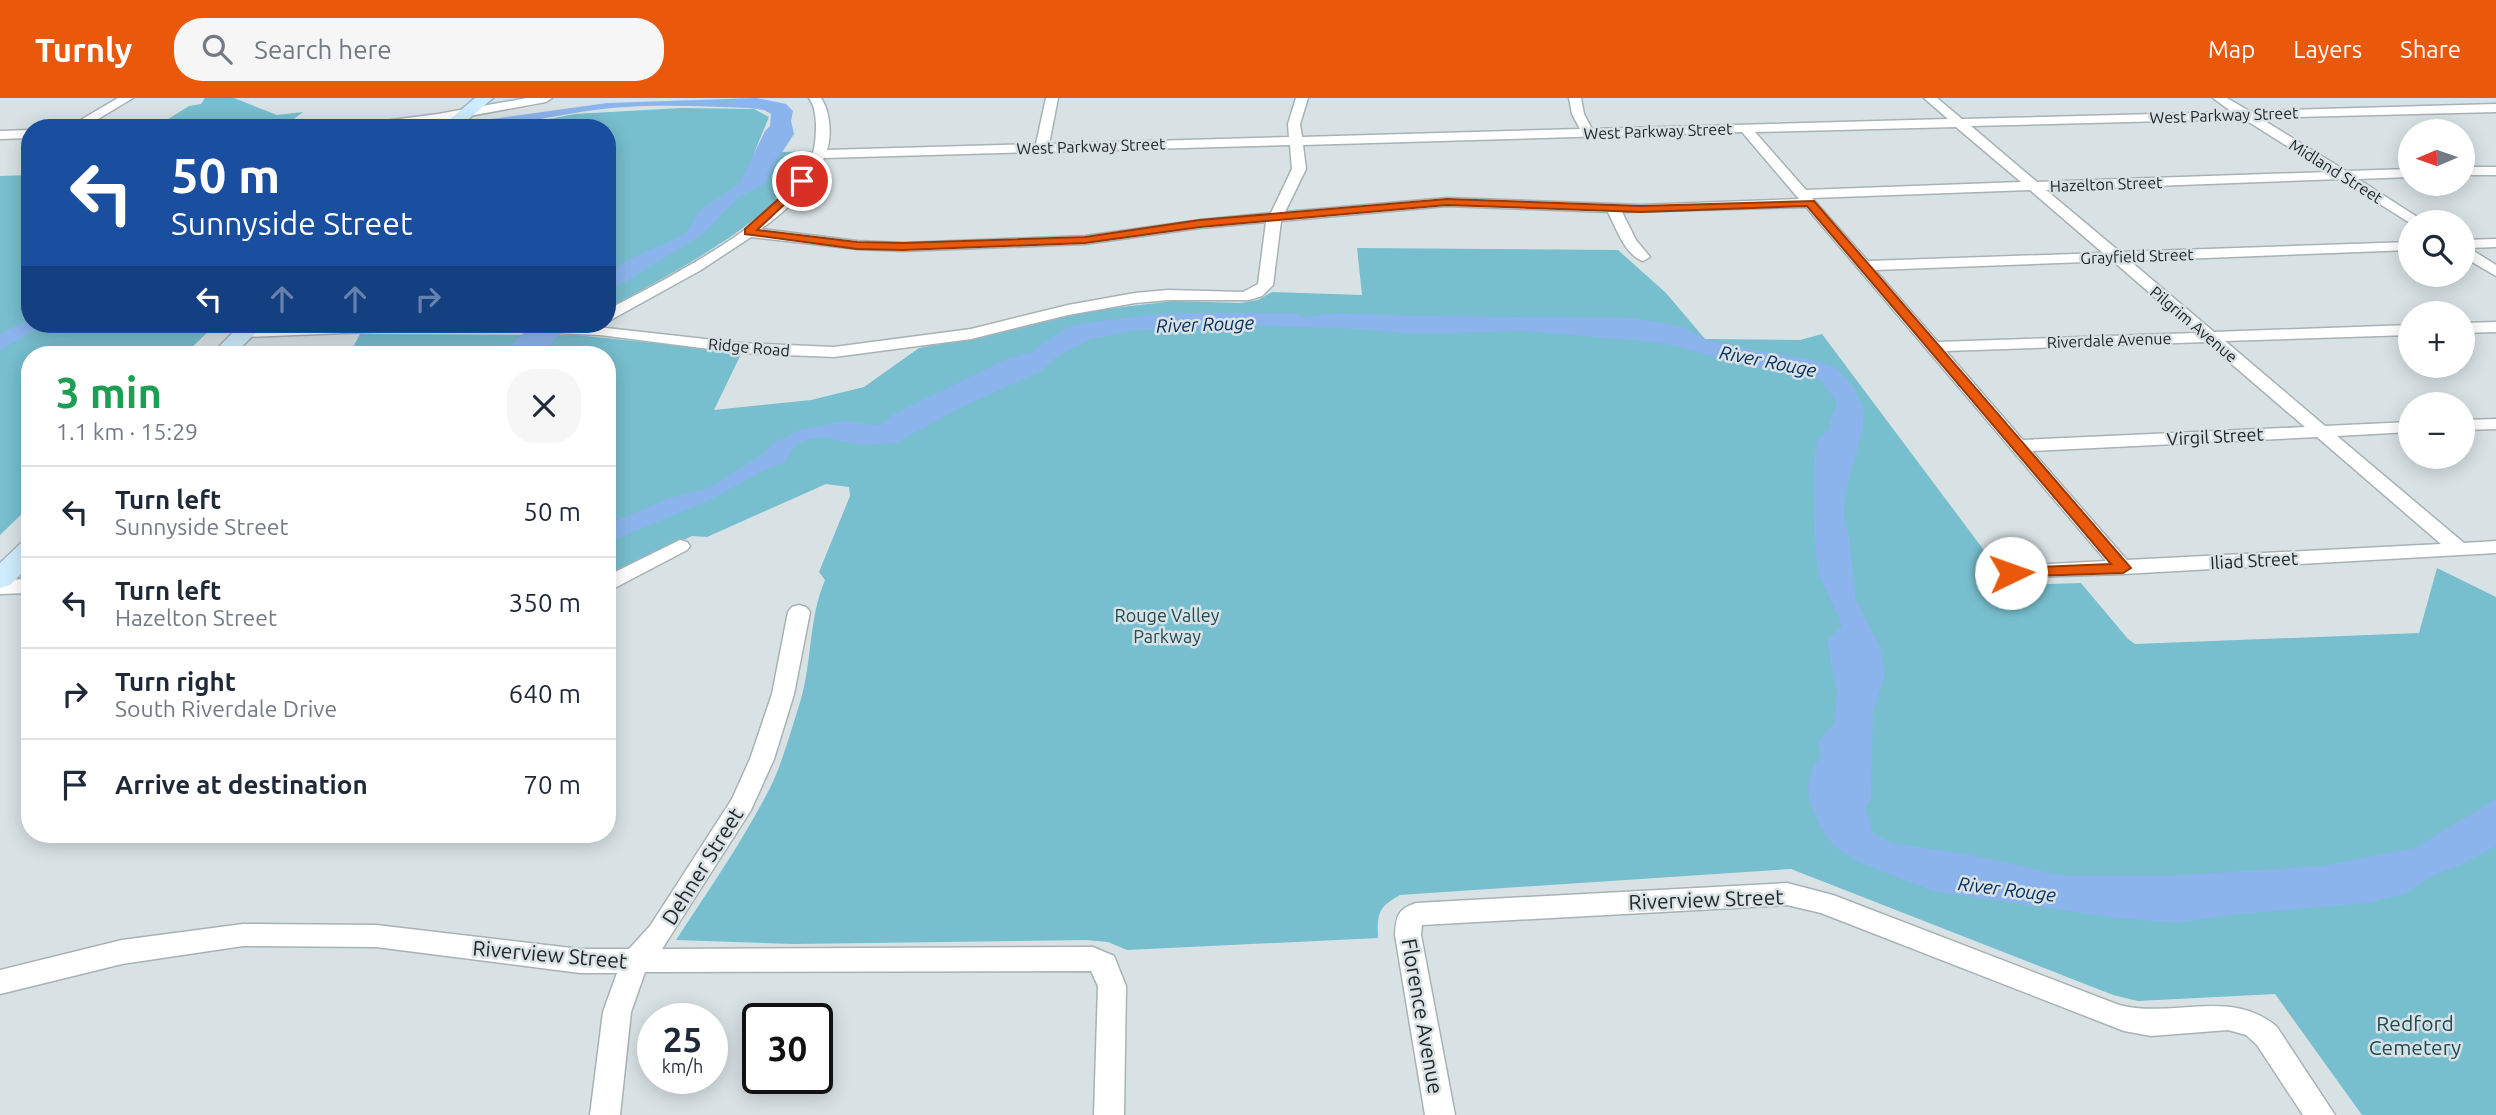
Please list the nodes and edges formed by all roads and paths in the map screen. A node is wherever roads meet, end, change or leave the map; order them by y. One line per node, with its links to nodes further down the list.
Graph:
1 (127, 98): 13 (street)
2 (485, 98): 11 (main road)
3 (546, 98): 11 (street)
4 (815, 98): 22 (street)
5 (1052, 98): 21 (street)
6 (1302, 98): 20 (street)
7 (1575, 98): 17 (street)
8 (1930, 98): 15 (street, Pilgrim Avenue)
9 (2219, 98): 12 (street, Midland Street)
10 (2496, 108): 12 (street, West Parkway Street)
11 (463, 113): 14 (street)
12 (2246, 115): 15 (street, West Parkway Street); 26 (street, Midland Street)
13 (89, 119)
14 (423, 119)
15 (1958, 123): 16 (street, West Parkway Street); 27 (street, Pilgrim Avenue)
16 (1746, 129): 17 (street, West Parkway Street); 28 (street)
17 (1588, 133): 20 (street, West Parkway Street)
18 (21, 134): 19 (street)
19 (0, 135)
20 (1296, 140): 21 (street, West Parkway Street); 31 (street)
21 (1042, 148): 22 (street, West Parkway Street)
22 (819, 154): 32 (street)
23 (2496, 171): 24 (street)
24 (2475, 172)
25 (2398, 174): 26 (street, Hazelton Street)
26 (2343, 176): 27 (street, Hazelton Street); 30 (street, Midland Street)
27 (2033, 186): 28 (street, Hazelton Street); 36 (street, Pilgrim Avenue)
28 (1806, 199): 29 (street, Hazelton Street); 39 (street)
29 (1613, 209): 31 (street, Hazelton Street); 37 (street)
30 (2398, 210)
31 (1274, 218): 32 (street, Hazelton Street); 45 (street, Ridge Road)
32 (749, 232): 41 (street)
33 (2496, 243): 34 (street)
34 (2475, 244)
35 (2398, 246): 36 (street, Grayfield Street)
36 (2116, 256): 39 (street, Grayfield Street); 47 (street, Pilgrim Avenue)
37 (1643, 257)
38 (2475, 258): 40 (street)
39 (1864, 265): 49 (street)
40 (2496, 271)
41 (616, 312)
42 (2496, 327): 43 (street)
43 (2475, 328)
44 (2398, 330): 47 (street, Riverdale Avenue)
45 (616, 331)
46 (244, 333): 48 (main road)
47 (2210, 337): 49 (street, Riverdale Avenue); 53 (street, Pilgrim Avenue)
48 (231, 346)
49 (1934, 347): 54 (street)
50 (2496, 424): 51 (street)
51 (2475, 425)
52 (2398, 427): 53 (street, Virgil Street)
53 (2320, 430): 54 (street, Virgil Street); 57 (street, Pilgrim Avenue)
54 (2020, 446): 59 (street)
55 (681, 547): 62 (street)
56 (2496, 547): 57 (street, Iliad Street)
57 (2459, 549): 59 (street, Iliad Street)
58 (21, 559): 61 (main road)
59 (2123, 568): 60 (street, Iliad Street)
60 (2011, 573)
61 (0, 579)
62 (616, 580)
63 (21, 586): 64 (street)
64 (0, 587)
65 (799, 612): 67 (street, Dehner Street)
66 (1409, 918): 71 (street, Florence Avenue); 72 (street, Riverview Street)
67 (635, 961): 68 (street, Riverview Street); 69 (street, Dehner Street); 70 (street, Riverview Street)
68 (0, 982)
69 (605, 1115)
70 (1110, 1115)
71 (1440, 1115)
72 (2320, 1115)

